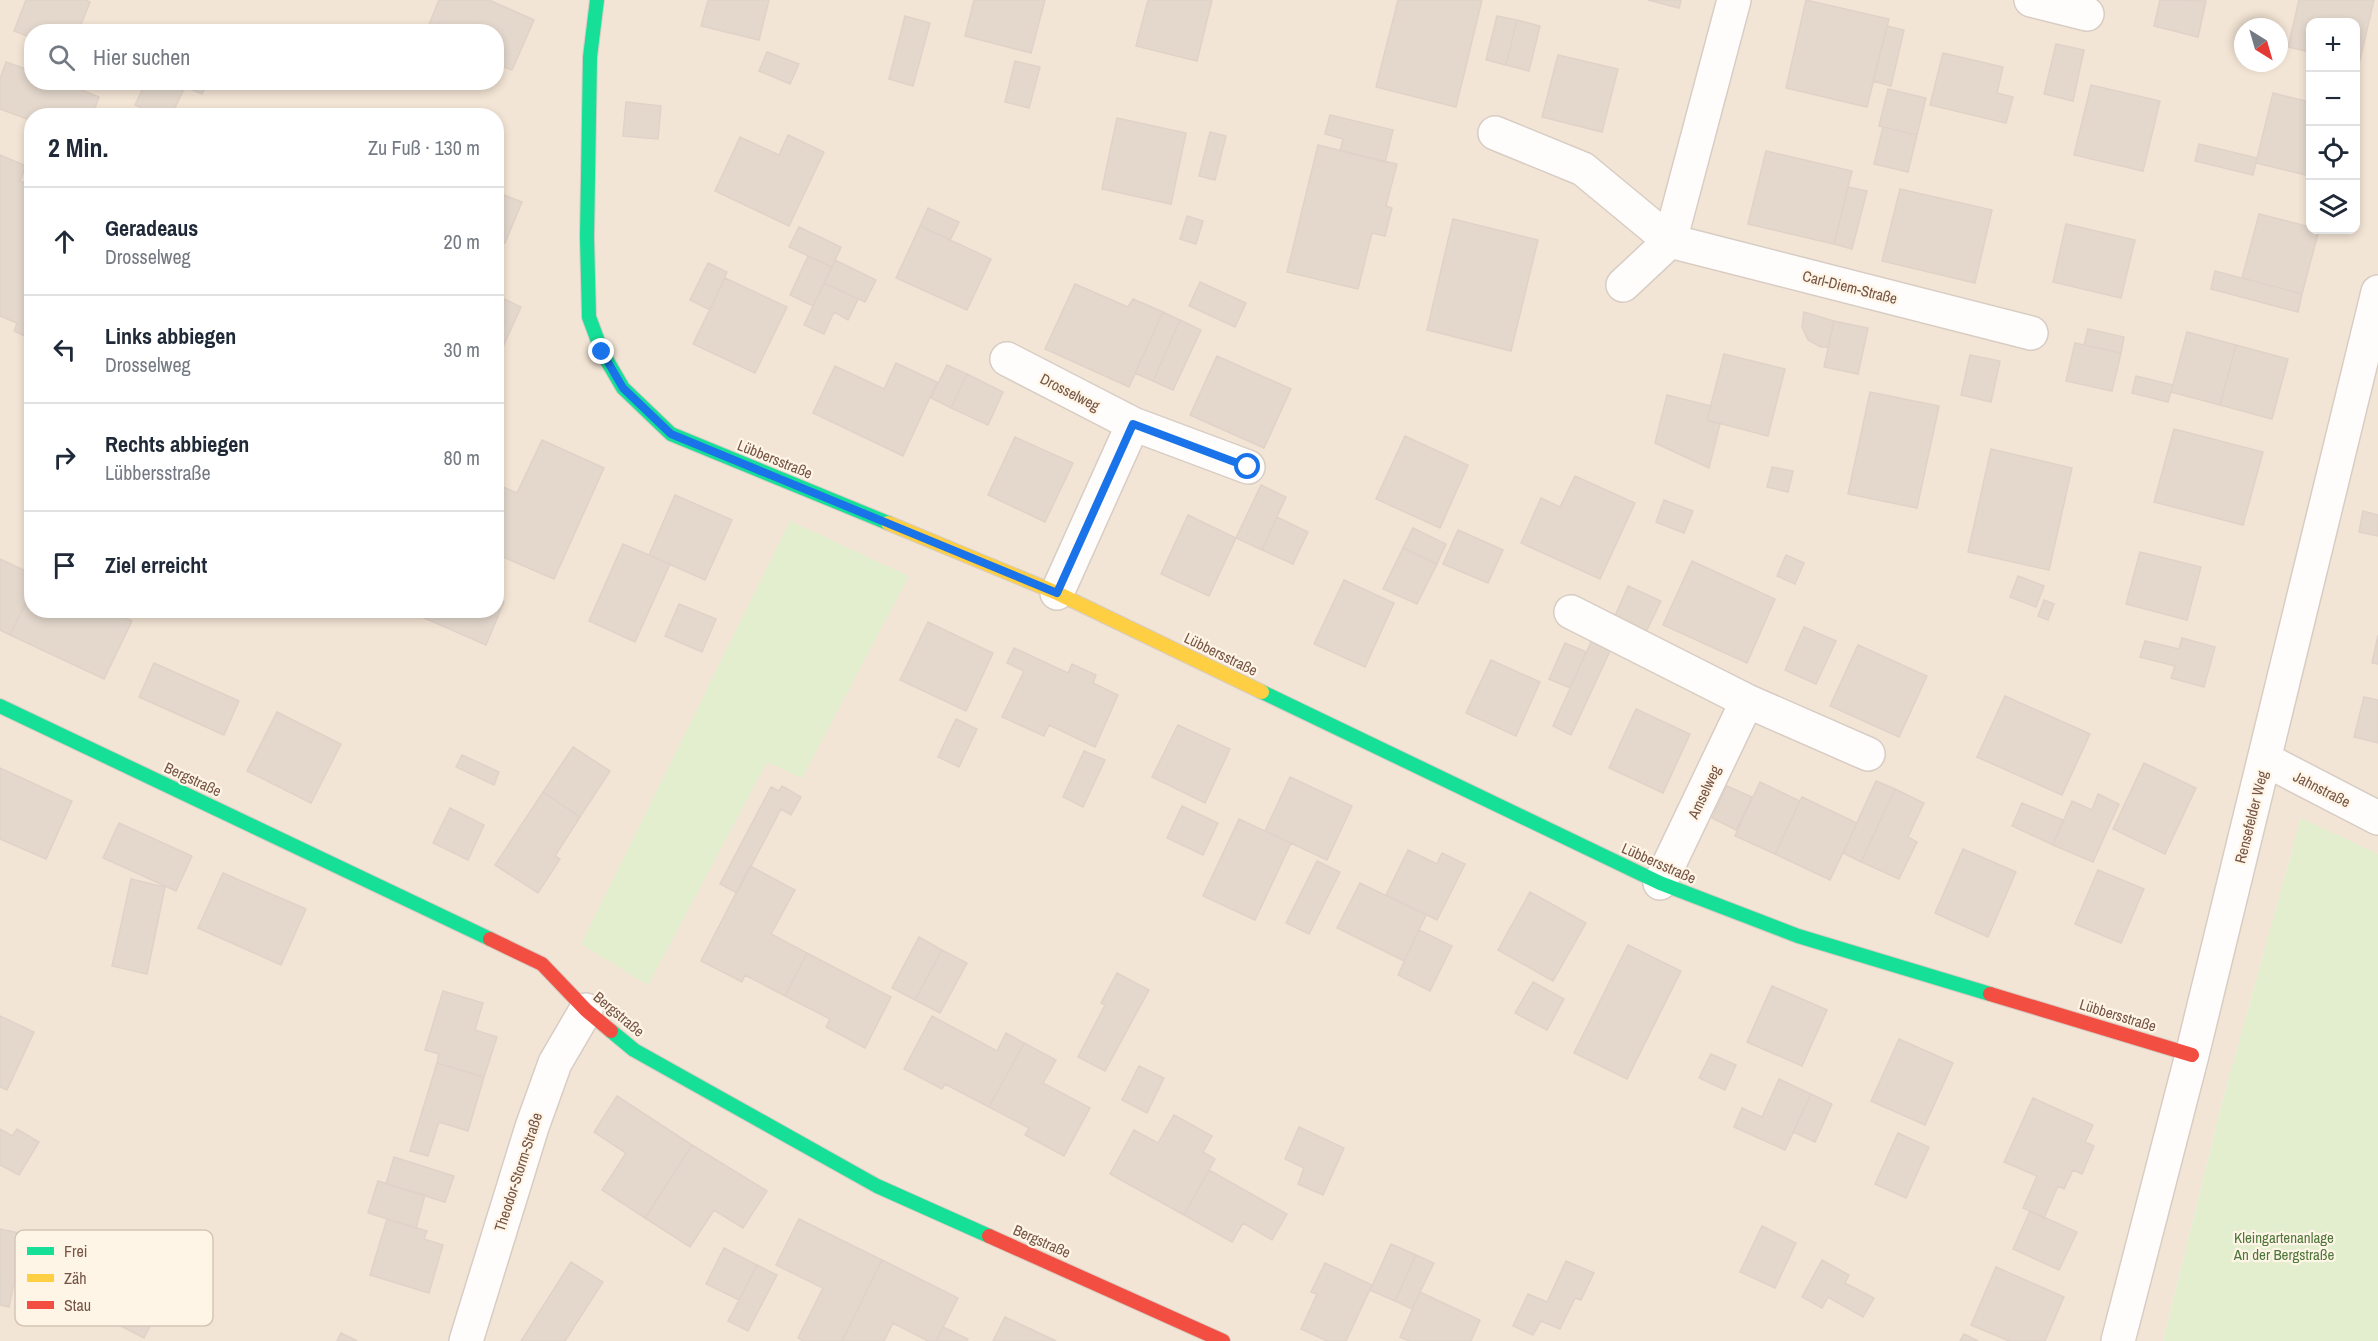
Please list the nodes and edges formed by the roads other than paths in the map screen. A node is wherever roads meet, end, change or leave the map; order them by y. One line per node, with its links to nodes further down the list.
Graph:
1 (597, 0): 14 (street, Lübbersstraße)
2 (1734, 0): 6 (street)
3 (2031, 0): 4 (street)
4 (2087, 14)
5 (1495, 133): 6 (street, Carl-Diem-Straße)
6 (1670, 241): 7 (street); 9 (street, Carl-Diem-Straße)
7 (1623, 285)
8 (2378, 292): 11 (street, Rensefelder Weg)
9 (2031, 333)
10 (1007, 359): 12 (street, Drosselweg)
11 (2368, 383): 19 (street, Rensefelder Weg)
12 (1133, 424): 13 (street, Drosselweg); 14 (street)
13 (1248, 467)
14 (1057, 593): 21 (street, Lübbersstraße)
15 (1571, 612): 16 (street)
16 (1747, 701): 18 (street); 21 (street, Amselweg)
17 (0, 705): 22 (street, Bergstraße)
18 (1868, 754)
19 (2266, 760): 20 (street, Jahnstraße); 23 (street, Rensefelder Weg)
20 (2378, 818)
21 (1660, 883): 23 (street, Lübbersstraße)
22 (586, 1010): 24 (street, Theodor-Storm-Straße); 25 (street, Bergstraße)
23 (2192, 1055): 26 (street, Rensefelder Weg)
24 (466, 1341)
25 (1223, 1341)
26 (2118, 1341)

